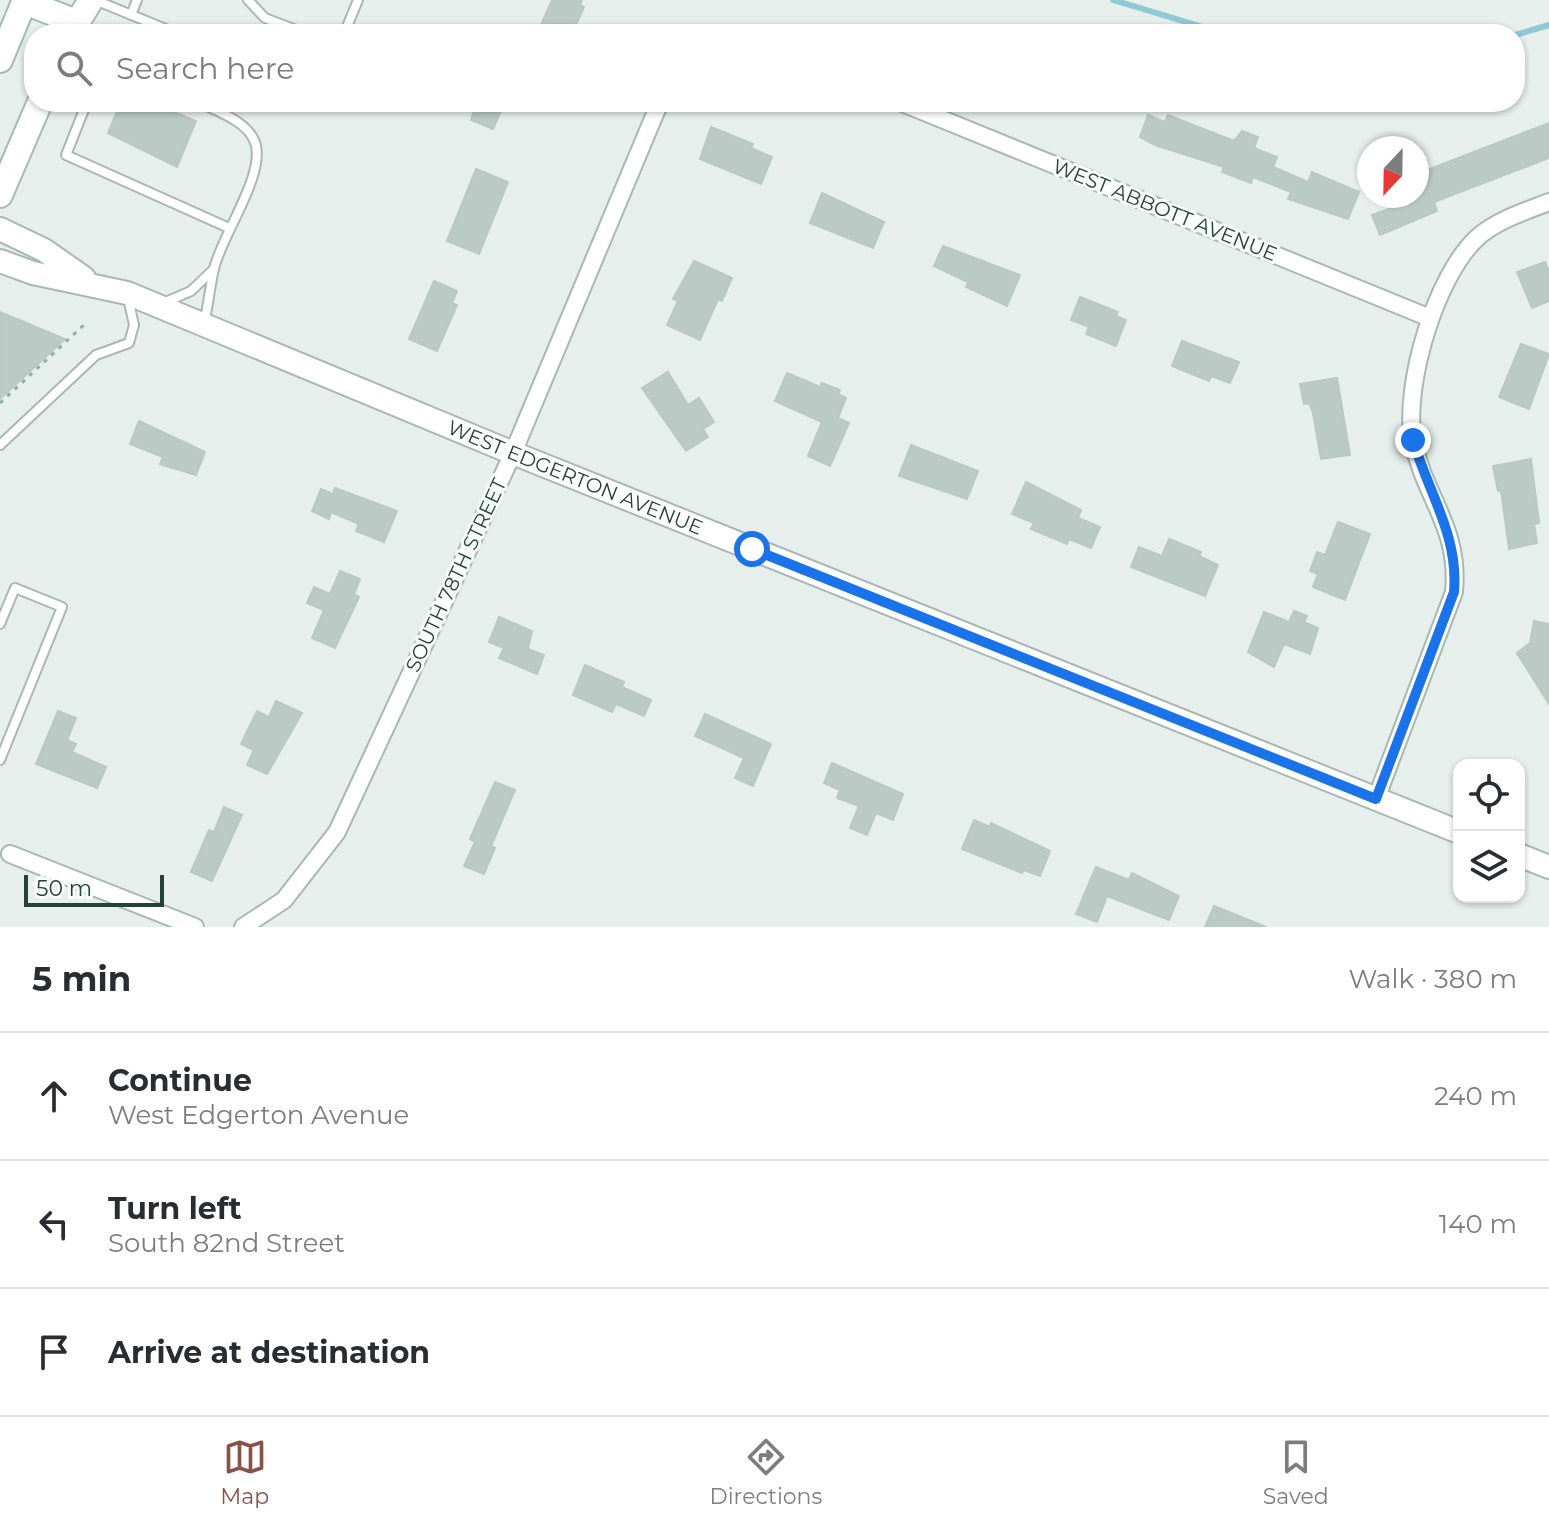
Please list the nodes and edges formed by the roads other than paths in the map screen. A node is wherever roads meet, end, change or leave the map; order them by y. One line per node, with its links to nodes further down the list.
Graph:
1 (93, 0): 7 (lane); 9 (main road)
2 (137, 0): 7 (lane)
3 (248, 0): 11 (lane)
4 (345, 0): 6 (lane)
5 (24, 1): 8 (main road); 13 (main road)
6 (357, 2): 12 (lane)
7 (131, 15): 10 (lane)
8 (66, 24)
9 (76, 24)
10 (153, 24)
11 (281, 24)
12 (348, 24)
13 (0, 60)
14 (36, 112): 19 (main road)
15 (83, 112): 21 (lane)
16 (217, 112): 21 (lane)
17 (656, 112): 31 (street, SOUTH 78TH STREET)
18 (925, 112): 28 (street, WEST ABBOTT AVENUE)
19 (0, 195)
20 (1549, 202): 28 (street)
21 (229, 228): 24 (lane)
22 (0, 229): 25 (street, WEST EDGERTON AVENUE)
23 (0, 261): 25 (street, WEST EDGERTON AVENUE)
24 (213, 270): 27 (lane); 29 (lane)
25 (92, 283): 26 (street, WEST EDGERTON AVENUE)
26 (127, 293): 27 (street, WEST EDGERTON AVENUE); 30 (lane)
27 (158, 306): 29 (street, WEST EDGERTON AVENUE)
28 (1430, 318): 34 (street)
29 (204, 324): 31 (street, WEST EDGERTON AVENUE)
30 (0, 445)
31 (513, 453): 34 (street, WEST EDGERTON AVENUE); 40 (street, SOUTH 78TH STREET)
32 (0, 624): 33 (lane)
33 (0, 760)
34 (1376, 799): 35 (street, WEST EDGERTON AVENUE)
35 (1456, 831)
36 (10, 854): 39 (street)
37 (1525, 857): 38 (street)
38 (1549, 867)
39 (195, 927)
40 (243, 927)

